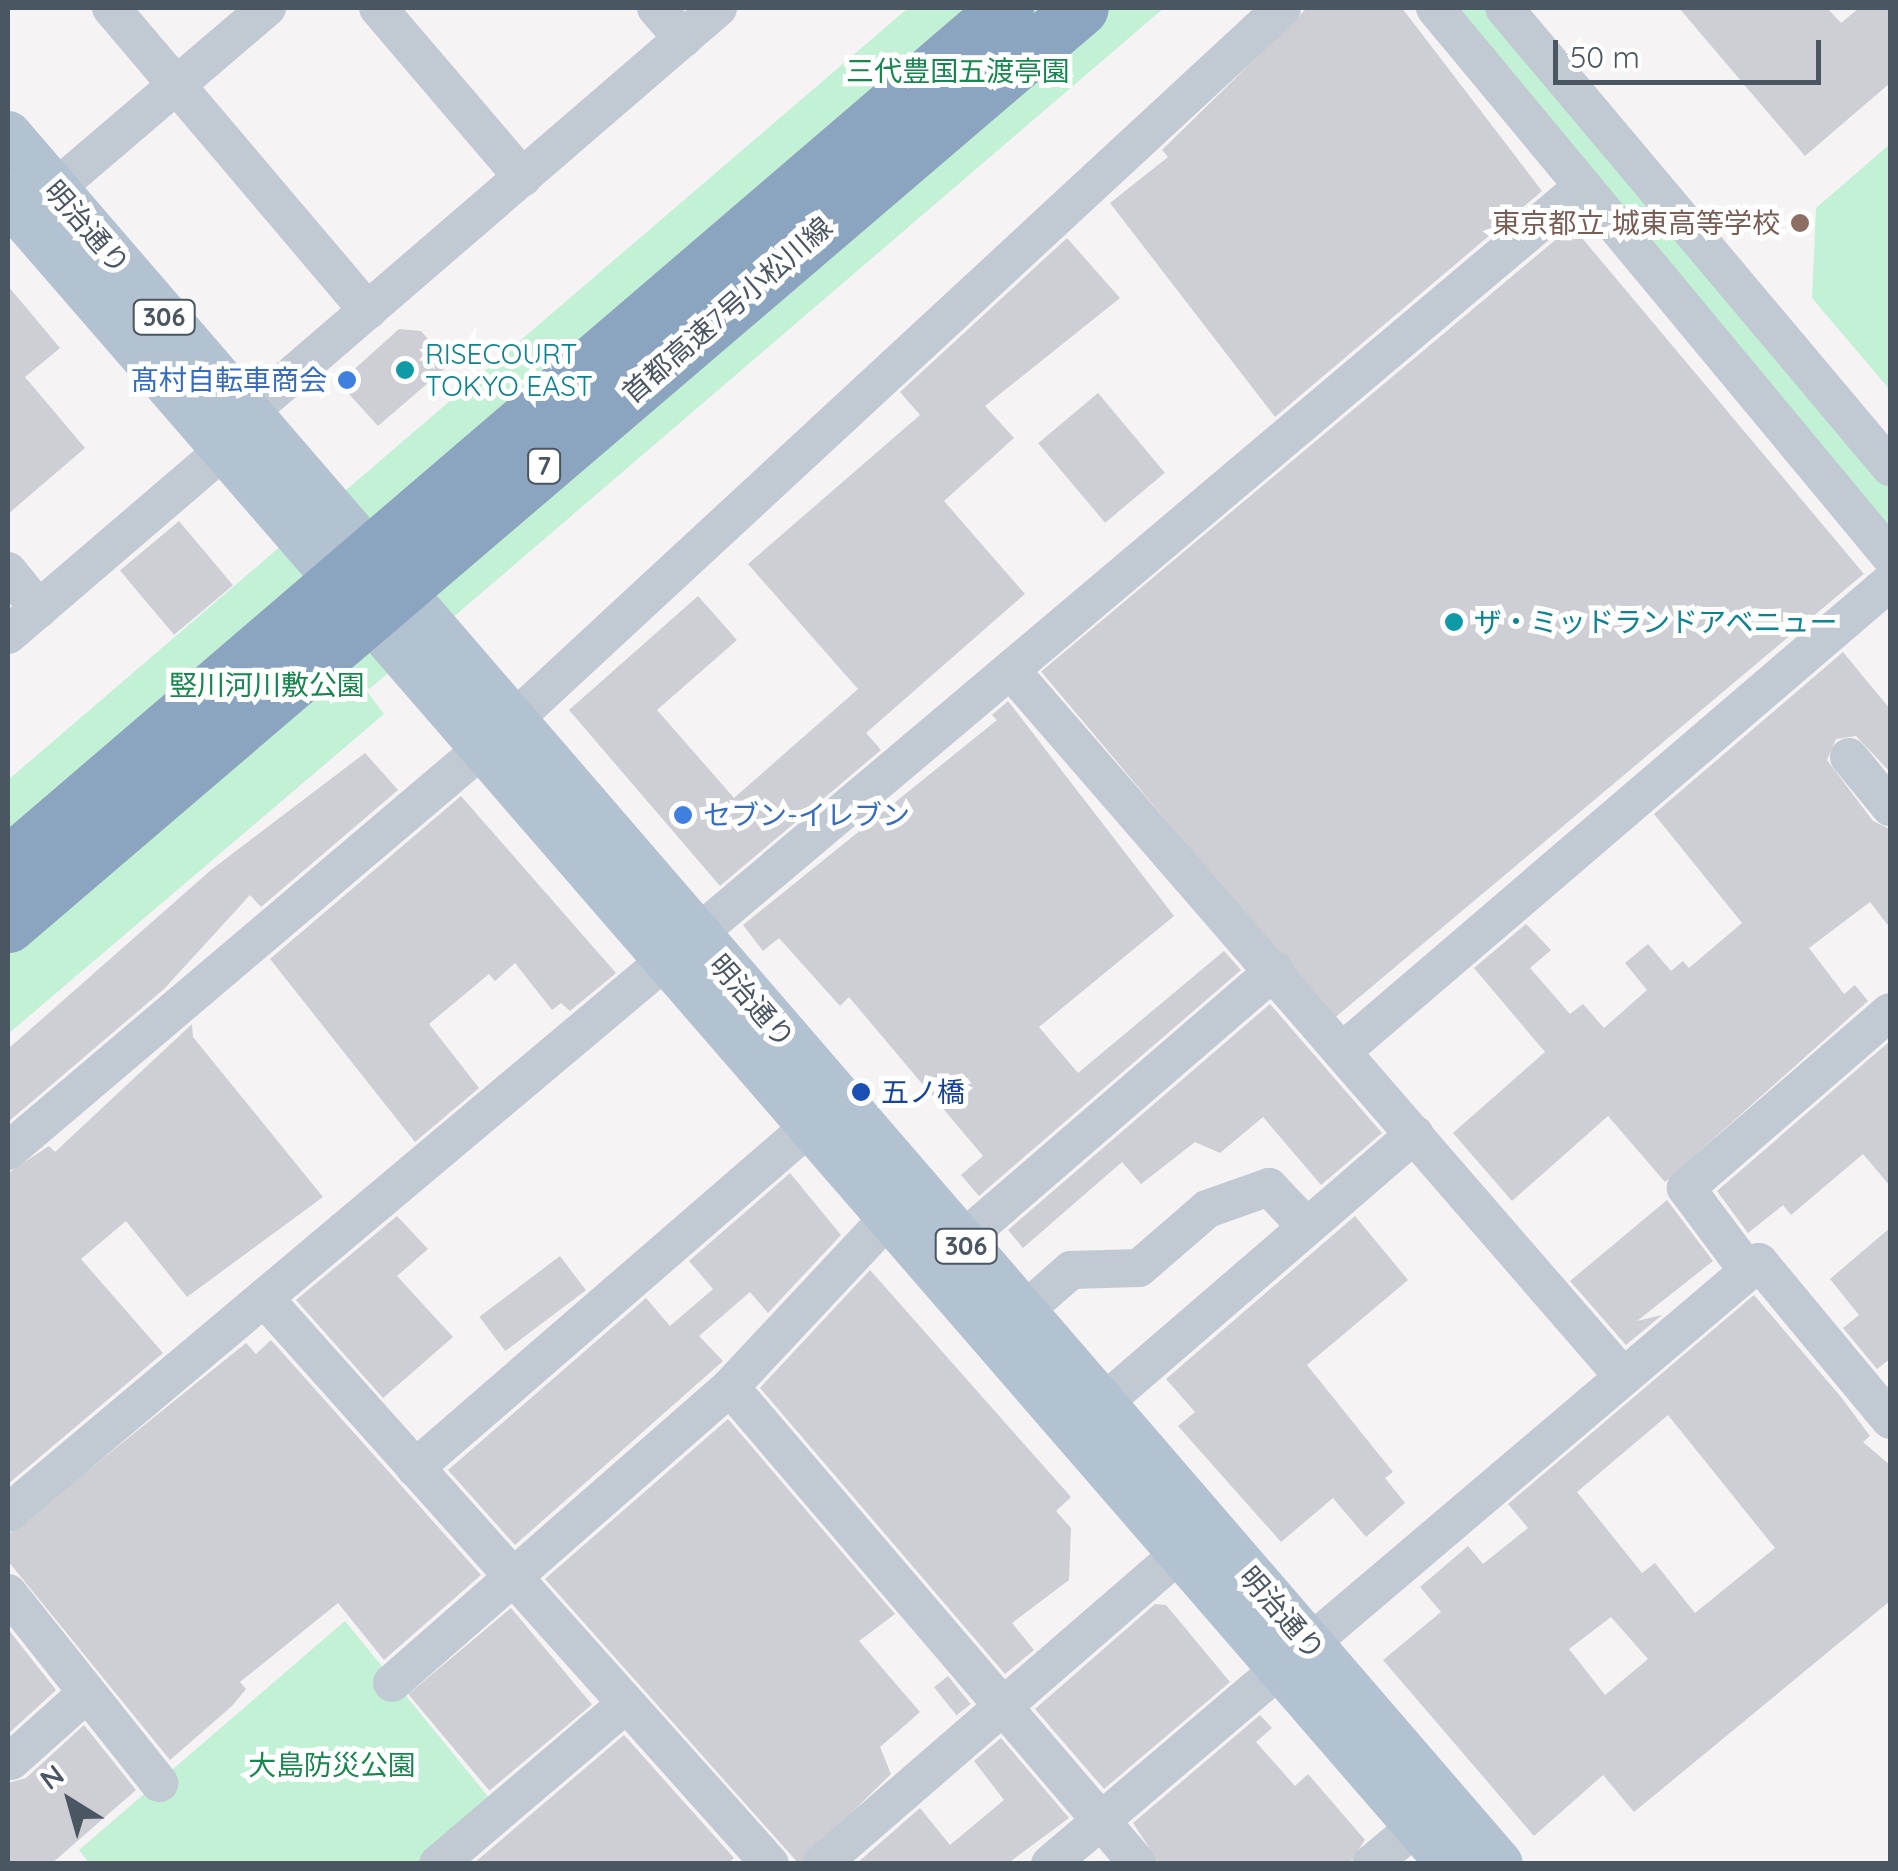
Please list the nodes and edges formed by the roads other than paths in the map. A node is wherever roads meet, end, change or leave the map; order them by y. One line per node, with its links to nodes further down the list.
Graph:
1 (111, 8): 12 (street)
2 (266, 8): 12 (street)
3 (378, 8): 14 (street)
4 (656, 8): 11 (street)
5 (718, 8): 11 (street)
6 (1006, 8): 29 (highway, 首都高速7号小松川線 / 7)
7 (1081, 8): 30 (highway, 首都高速7号小松川線 / 7)
8 (1282, 8): 26 (street)
9 (1435, 8): 15 (street)
10 (1504, 8): 19 (street)
11 (683, 38): 14 (street)
12 (176, 85): 16 (street); 17 (street)
13 (8, 135): 16 (main road, 明治通り / 306)
14 (523, 178): 17 (street)
15 (1580, 189): 20 (street); 25 (street)
16 (23, 208): 18 (main road, 明治通り / 306)
17 (368, 311): 18 (street)
18 (235, 432): 23 (street); 26 (main road, 明治通り / 306)
19 (1890, 467)
20 (1890, 556)
21 (8, 571): 23 (street)
22 (1890, 582): 34 (street)
23 (39, 609): 24 (street)
24 (8, 636)
25 (1014, 674): 31 (street); 32 (street)
26 (496, 735): 31 (main road, 明治通り / 306); 37 (street)
27 (1849, 757): 28 (street)
28 (1890, 806)
29 (8, 864)
30 (8, 925)
31 (681, 948): 35 (main road, 明治通り / 306); 40 (main road, 明治通り / 306); 42 (street)
32 (1275, 970): 34 (street); 40 (street)
33 (1890, 1012): 41 (street)
34 (1345, 1050): 36 (street)
35 (809, 1127): 38 (main road, 明治通り / 306); 48 (street)
36 (1415, 1134): 39 (street); 44 (street)
37 (8, 1151)
38 (888, 1218): 45 (street); 50 (main road, 明治通り / 306)
39 (1307, 1227): 43 (street); 47 (street)
40 (961, 1241): 43 (main road, 明治通り / 306)
41 (1748, 1270): 44 (street); 46 (street)
42 (264, 1298): 48 (street); 49 (street)
43 (1023, 1312): 47 (main road, 明治通り / 306)
44 (1621, 1374): 53 (street)
45 (730, 1387): 51 (street); 57 (street)
46 (1885, 1401)
47 (1102, 1404): 53 (main road, 明治通り / 306)
48 (415, 1468): 51 (street)
49 (8, 1513)
50 (1180, 1553): 53 (main road, 明治通り / 306); 57 (street)
51 (515, 1579): 54 (street); 56 (street)
52 (8, 1593): 55 (street)
53 (1291, 1651): 60 (street); 61 (main road, 明治通り / 306); 69 (main road, 明治通り / 306)
54 (392, 1683)
55 (88, 1693): 58 (street); 59 (street)
56 (626, 1704): 62 (street); 63 (street)
57 (1002, 1707): 60 (street); 64 (street)
58 (11, 1761)
59 (159, 1783)
60 (1099, 1820): 65 (street); 66 (street)
61 (1418, 1825): 67 (street); 68 (main road, 明治通り / 306)
62 (438, 1864)
63 (770, 1864)
64 (820, 1864)
65 (1050, 1864)
66 (1138, 1864)
67 (1372, 1864)
68 (1451, 1864)
69 (1500, 1864)

